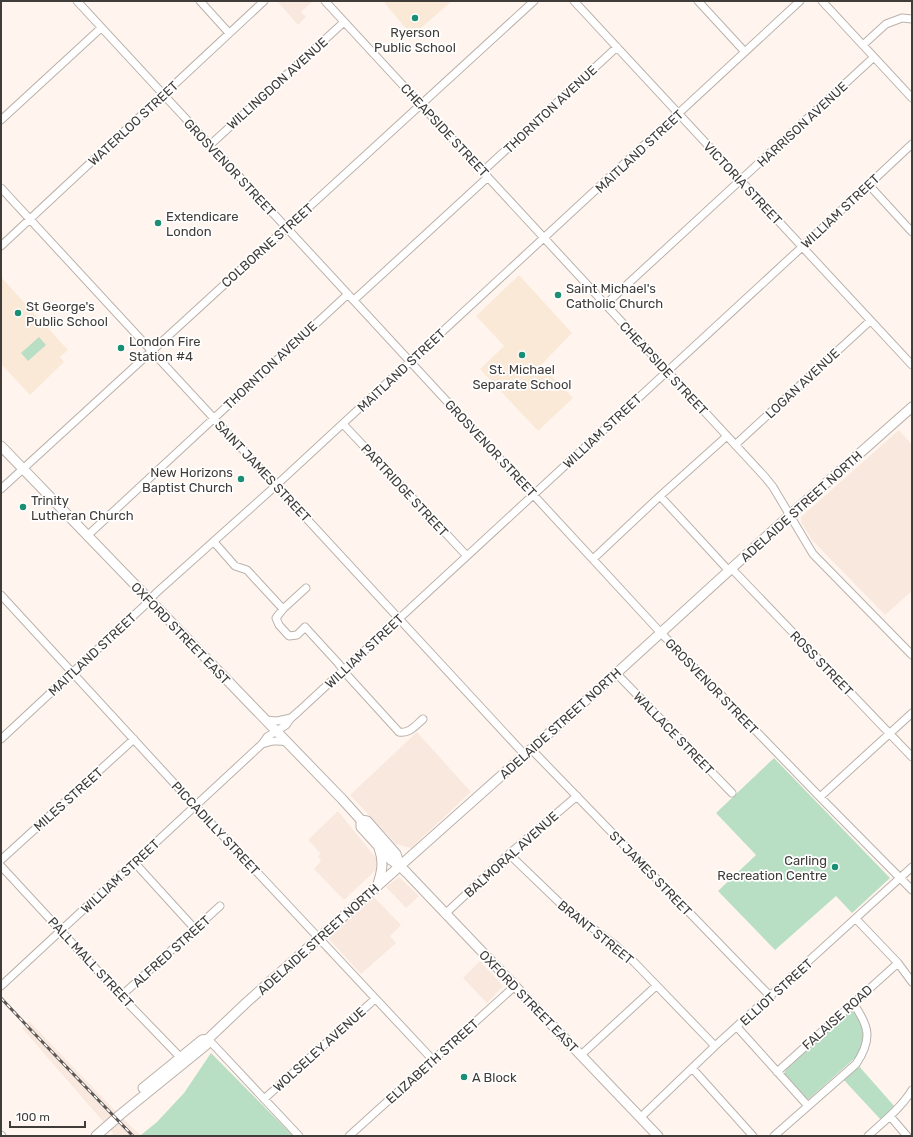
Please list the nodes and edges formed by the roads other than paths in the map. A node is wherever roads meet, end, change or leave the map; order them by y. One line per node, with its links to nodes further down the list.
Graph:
1 (77, 1): 12 (street, GROSVENOR STREET)
2 (200, 1): 13 (street)
3 (264, 1): 13 (street, WATERLOO STREET)
4 (325, 1): 11 (street, CHEAPSIDE STREET)
5 (534, 1): 20 (street, COLBORNE STREET)
6 (574, 1): 15 (street, VICTORIA STREET)
7 (698, 1): 16 (street)
8 (800, 1): 16 (street, MAITLAND STREET)
9 (822, 1): 14 (street)
10 (912, 19): 14 (street)
11 (344, 22): 20 (street, CHEAPSIDE STREET); 24 (street, WILLINGDON AVENUE)
12 (101, 28): 18 (street, GROSVENOR STREET); 22 (street)
13 (229, 33): 18 (street, WATERLOO STREET)
14 (863, 45): 17 (street)
15 (617, 48): 21 (street, VICTORIA STREET); 25 (street, THORNTON AVENUE)
16 (745, 52): 21 (street, MAITLAND STREET)
17 (874, 57): 19 (street); 26 (street, HARRISON AVENUE)
18 (163, 94): 24 (street, GROSVENOR STREET); 29 (street, WATERLOO STREET)
19 (912, 98)
20 (420, 104): 25 (street, CHEAPSIDE STREET); 30 (street, COLBORNE STREET)
21 (679, 114): 26 (street, VICTORIA STREET); 32 (street, MAITLAND STREET)
22 (1, 120)
23 (912, 144): 27 (street, WILLIAM STREET)
24 (210, 145): 30 (street, GROSVENOR STREET)
25 (485, 174): 32 (street, CHEAPSIDE STREET); 36 (street, THORNTON AVENUE)
26 (741, 181): 34 (street, VICTORIA STREET); 37 (street, HARRISON AVENUE)
27 (868, 184): 31 (street); 34 (street, WILLIAM STREET)
28 (1, 188): 29 (street, SAINT JAMES STREET)
29 (30, 219): 33 (street, WATERLOO STREET); 39 (street, SAINT JAMES STREET)
30 (286, 228): 35 (street, GROSVENOR STREET); 39 (street, COLBORNE STREET)
31 (912, 232)
32 (544, 238): 37 (street, CHEAPSIDE STREET); 40 (street, MAITLAND STREET)
33 (1, 246)
34 (802, 247): 38 (street, VICTORIA STREET); 42 (street, WILLIAM STREET)
35 (348, 294): 36 (street, GROSVENOR STREET); 44 (street, THORNTON AVENUE)
36 (354, 300): 40 (street, GROSVENOR STREET)
37 (606, 304): 42 (street, CHEAPSIDE STREET)
38 (870, 321): 41 (street, VICTORIA STREET); 47 (street, LOGAN AVENUE)
39 (151, 351): 44 (street, SAINT JAMES STREET); 49 (street, COLBORNE STREET)
40 (410, 361): 45 (street, MAITLAND STREET); 52 (street, GROSVENOR STREET)
41 (912, 366)
42 (667, 371): 46 (street, CHEAPSIDE STREET); 52 (street, WILLIAM STREET)
43 (912, 407): 54 (main road, ADELAIDE STREET NORTH)
44 (214, 418): 50 (street, SAINT JAMES STREET); 55 (street, THORNTON AVENUE)
45 (343, 424): 50 (street, MAITLAND STREET); 57 (street, PARTRIDGE STREET)
46 (726, 436): 47 (street, CHEAPSIDE STREET); 53 (street)
47 (735, 445): 54 (street, CHEAPSIDE STREET)
48 (1, 446): 49 (main road, OXFORD STREET EAST)
49 (23, 469): 51 (street, COLBORNE STREET); 55 (main road, OXFORD STREET EAST)
50 (276, 486): 56 (street, MAITLAND STREET); 64 (street, SAINT JAMES STREET)
51 (1, 489)
52 (534, 494): 57 (street, WILLIAM STREET); 58 (street, GROSVENOR STREET)
53 (660, 496): 58 (street); 59 (street, ROSS STREET)
54 (790, 515): 59 (main road, ADELAIDE STREET NORTH); 66 (street, CHEAPSIDE STREET)
55 (87, 536): 62 (main road, OXFORD STREET EAST)
56 (214, 542): 62 (street, MAITLAND STREET); 63 (street)
57 (467, 556): 64 (street, WILLIAM STREET)
58 (593, 559): 65 (street, GROSVENOR STREET)
59 (730, 570): 65 (main road, ADELAIDE STREET NORTH); 75 (street, ROSS STREET)
60 (306, 588): 63 (street)
61 (1, 595): 68 (street, PICCADILLY STREET)
62 (149, 600): 68 (street, MAITLAND STREET); 73 (main road, OXFORD STREET EAST)
63 (283, 609): 67 (street)
64 (399, 619): 67 (street, WILLIAM STREET); 80 (street, SAINT JAMES STREET)
65 (661, 633): 69 (main road, ADELAIDE STREET NORTH); 84 (street, GROSVENOR STREET)
66 (912, 655)
67 (343, 670): 71 (street, WILLIAM STREET); 72 (street)
68 (72, 672): 76 (street, MAITLAND STREET); 77 (street, PICCADILLY STREET)
69 (616, 673): 80 (main road, ADELAIDE STREET NORTH); 82 (street, WALLACE STREET)
70 (912, 713): 75 (street)
71 (291, 718): 73 (street); 74 (street, WILLIAM STREET)
72 (423, 719)
73 (265, 720): 74 (main road, OXFORD STREET EAST)
74 (276, 731): 78 (main road, OXFORD STREET EAST); 79 (street, WILLIAM STREET)
75 (889, 733): 81 (street, ROSS STREET); 84 (street)
76 (1, 739)
77 (134, 739): 85 (street, PICCADILLY STREET); 89 (street, MILES STREET)
78 (286, 742): 79 (street); 86 (main road, OXFORD STREET EAST)
79 (262, 744): 85 (street, WILLIAM STREET)
80 (528, 752): 83 (street, ST JAMES STREET); 92 (main road, ADELAIDE STREET NORTH)
81 (912, 757)
82 (732, 793)
83 (577, 796): 88 (street, BALMORAL AVENUE); 109 (street, ST JAMES STREET)
84 (820, 797): 94 (street, GROSVENOR STREET)
85 (195, 806): 90 (street, WILLIAM STREET); 102 (street, PICCADILLY STREET)
86 (361, 820): 87 (main road, OXFORD STREET EAST); 92 (main road, OXFORD STREET EAST)
87 (379, 846): 92 (main road, OXFORD STREET EAST); 95 (main road)
88 (510, 854): 98 (street, BALMORAL AVENUE); 107 (street, BRANT STREET)
89 (1, 860)
90 (134, 862): 100 (street); 101 (street, WILLIAM STREET)
91 (1, 866): 101 (street, PALL MALL STREET)
92 (400, 866): 95 (main road, ADELAIDE STREET NORTH); 98 (main road, OXFORD STREET EAST)
93 (912, 867): 94 (street, ELLIOT STREET)
94 (900, 878): 96 (street, GROSVENOR STREET); 99 (street, ELLIOT STREET)
95 (378, 886): 102 (main road, ADELAIDE STREET NORTH)
96 (912, 890)
97 (220, 906): 100 (street, ALFRED STREET)
98 (445, 914): 106 (main road, OXFORD STREET EAST)
99 (856, 919): 103 (street); 109 (street, ELLIOT STREET)
100 (195, 929): 108 (street, ALFRED STREET)
101 (61, 931): 105 (street, WILLIAM STREET); 108 (street, PALL MALL STREET)
102 (319, 938): 110 (street, PICCADILLY STREET); 113 (main road, ADELAIDE STREET NORTH)
103 (898, 963): 104 (street); 111 (street, FALAISE ROAD)
104 (912, 982)
105 (1, 986)
106 (515, 986): 115 (main road, OXFORD STREET EAST); 117 (street, ELIZABETH STREET)
107 (656, 986): 114 (street, BRANT STREET); 115 (street)
108 (121, 996): 116 (street, PALL MALL STREET)
109 (771, 997): 112 (street, ELLIOT STREET)
110 (374, 999): 117 (street, PICCADILLY STREET); 121 (street, WOLSELEY AVENUE)
111 (853, 1003): 119 (street, FALAISE ROAD); 122 (street)
112 (737, 1027): 114 (street, ELLIOT STREET); 119 (street)
113 (208, 1039): 116 (main road, ADELAIDE STREET NORTH); 121 (street); 126 (main road, ADELAIDE STREET NORTH)
114 (715, 1046): 118 (street, ELLIOT STREET)
115 (581, 1055): 124 (main road, OXFORD STREET EAST)
116 (181, 1058): 125 (main road, ADELAIDE STREET NORTH)
117 (433, 1060): 128 (street, ELIZABETH STREET)
118 (692, 1068): 124 (street, ELLIOT STREET); 130 (street)
119 (777, 1072): 122 (street)
120 (912, 1090): 123 (street)
121 (264, 1099): 127 (street)
122 (808, 1106): 131 (street)
123 (890, 1116): 132 (street); 133 (street)
124 (641, 1117): 129 (main road, OXFORD STREET EAST)
125 (88, 1136)
126 (96, 1136)
127 (299, 1136)
128 (349, 1136)
129 (658, 1136)
130 (753, 1136)
131 (774, 1136)
132 (868, 1136)
133 (907, 1136)

